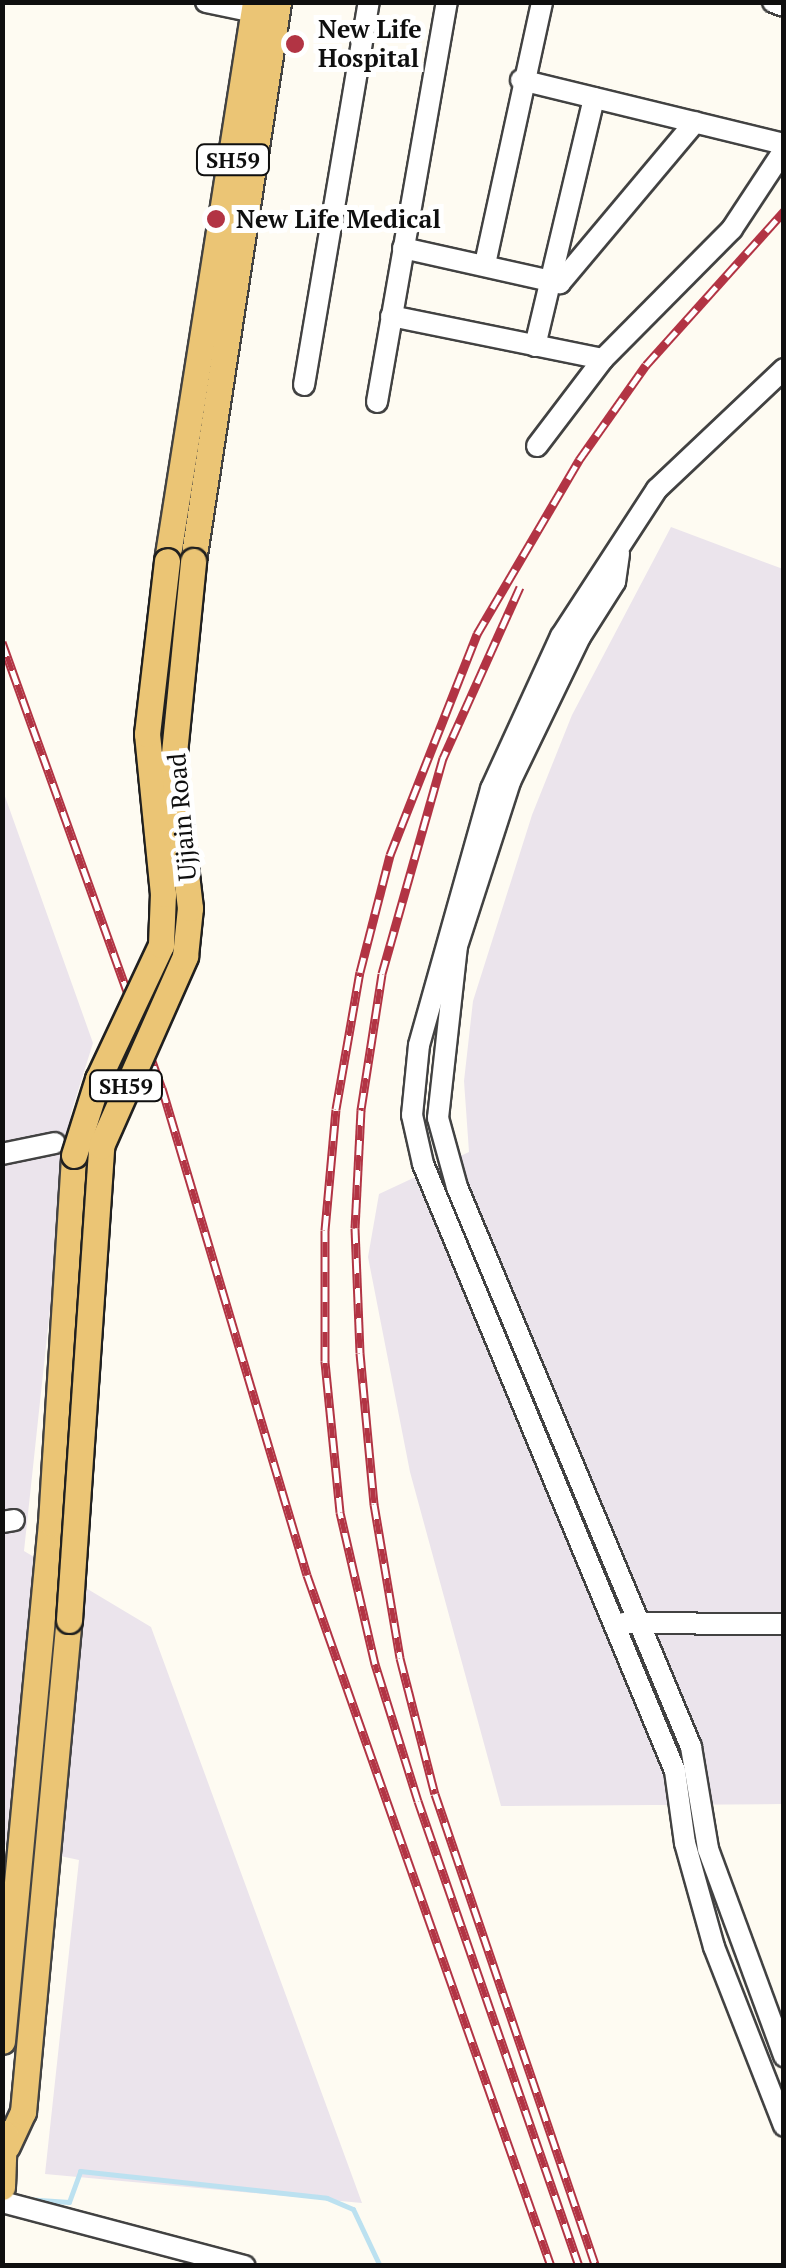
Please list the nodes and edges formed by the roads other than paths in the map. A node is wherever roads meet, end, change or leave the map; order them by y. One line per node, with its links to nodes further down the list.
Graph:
1 (206, 2): 6 (street)
2 (368, 2): 20 (street)
3 (446, 2): 12 (street)
4 (542, 2): 8 (street)
5 (773, 2): 7 (street)
6 (262, 6): 13 (main road, Ujjain Road / SH59)
7 (784, 6)
8 (522, 80): 9 (street); 14 (street)
9 (594, 98): 10 (street); 15 (street)
10 (696, 122): 11 (street); 15 (street)
11 (784, 147): 18 (street)
12 (403, 248): 14 (street); 16 (street)
13 (228, 264): 24 (main road, Ujjain Road / SH59); 24 (main road, Ujjain Road / SH59)
14 (485, 264): 15 (street)
15 (550, 281): 17 (street)
16 (390, 316): 17 (street); 21 (street)
17 (536, 346): 18 (street)
18 (603, 358): 22 (street)
19 (784, 369): 23 (street)
20 (304, 385)
21 (377, 402)
22 (537, 446)
23 (619, 554): 27 (street); 28 (street)
24 (180, 561): 30 (main road, SH59, bridge); 33 (main road, Ujjain Road / SH59, bridge)
25 (55, 1143): 26 (street)
26 (2, 1154)
27 (612, 1623): 28 (street); 32 (street)
28 (634, 1623): 29 (street); 31 (street)
29 (784, 1624)
30 (2, 2041)
31 (784, 2056)
32 (784, 2126)
33 (7, 2141)
34 (2, 2202): 35 (street)
35 (245, 2266)

